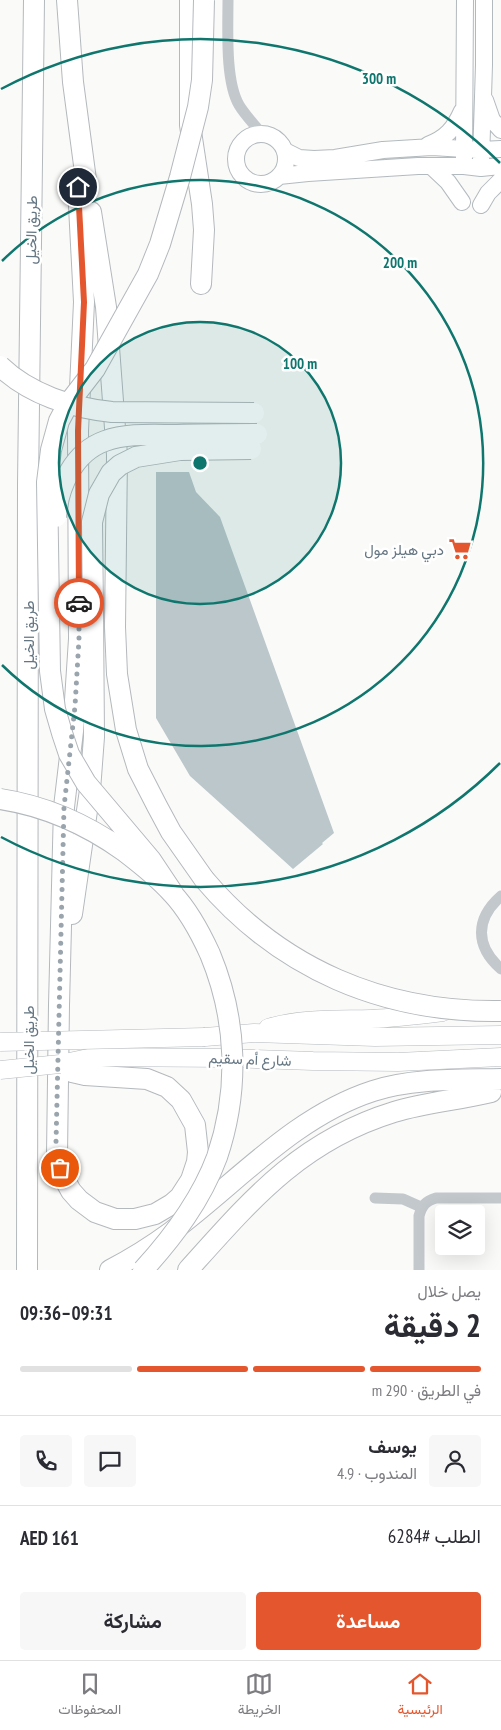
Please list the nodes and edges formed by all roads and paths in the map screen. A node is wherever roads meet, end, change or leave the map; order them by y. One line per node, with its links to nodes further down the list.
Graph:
1 (34, 0): 45 (highway, طريق الخيل)
2 (67, 0): 19 (highway)
3 (190, 0): 24 (highway)
4 (204, 0): 27 (highway, bridge)
5 (228, 0): 11 (street)
6 (465, 0): 9 (main road)
7 (484, 0): 8 (main road)
8 (483, 91): 10 (main road); 13 (main road)
9 (464, 107): 12 (main road); 13 (main road)
10 (501, 130)
11 (261, 133): 15 (main road); 20 (main road)
12 (422, 148): 13 (main road); 15 (main road)
13 (473, 149): 14 (main road); 18 (main road)
14 (501, 149)
15 (285, 151): 20 (main road)
16 (431, 166): 18 (main road); 20 (main road); 22 (main road)
17 (501, 166): 18 (main road)
18 (472, 167)
19 (84, 168): 32 (highway); 34 (highway, bridge)
20 (279, 176)
21 (501, 180): 23 (main road)
22 (462, 202)
23 (481, 205)
24 (201, 284)
25 (0, 366): 26 (highway, bridge)
26 (254, 414)
27 (49, 588): 29 (highway, bridge); 32 (highway, bridge)
28 (0, 799): 29 (highway, bridge)
29 (172, 893): 47 (highway, bridge)
30 (501, 896): 31 (street)
31 (501, 969)
32 (59, 1005): 39 (highway)
33 (501, 1005): 35 (main road)
34 (501, 1011)
35 (254, 1033): 36 (main road, شارع أم سقيم); 37 (main road, شارع أم سقيم, bridge)
36 (501, 1034)
37 (0, 1042)
38 (501, 1057): 39 (main road, شارع أم سقيم)
39 (60, 1064): 40 (main road, شارع أم سقيم, bridge)
40 (0, 1070)
41 (498, 1087): 46 (highway); 48 (highway)
42 (375, 1198): 44 (street)
43 (501, 1198): 44 (street)
44 (421, 1207): 49 (street)
45 (27, 1270)
46 (110, 1270)
47 (144, 1270)
48 (188, 1270)
49 (419, 1270)

